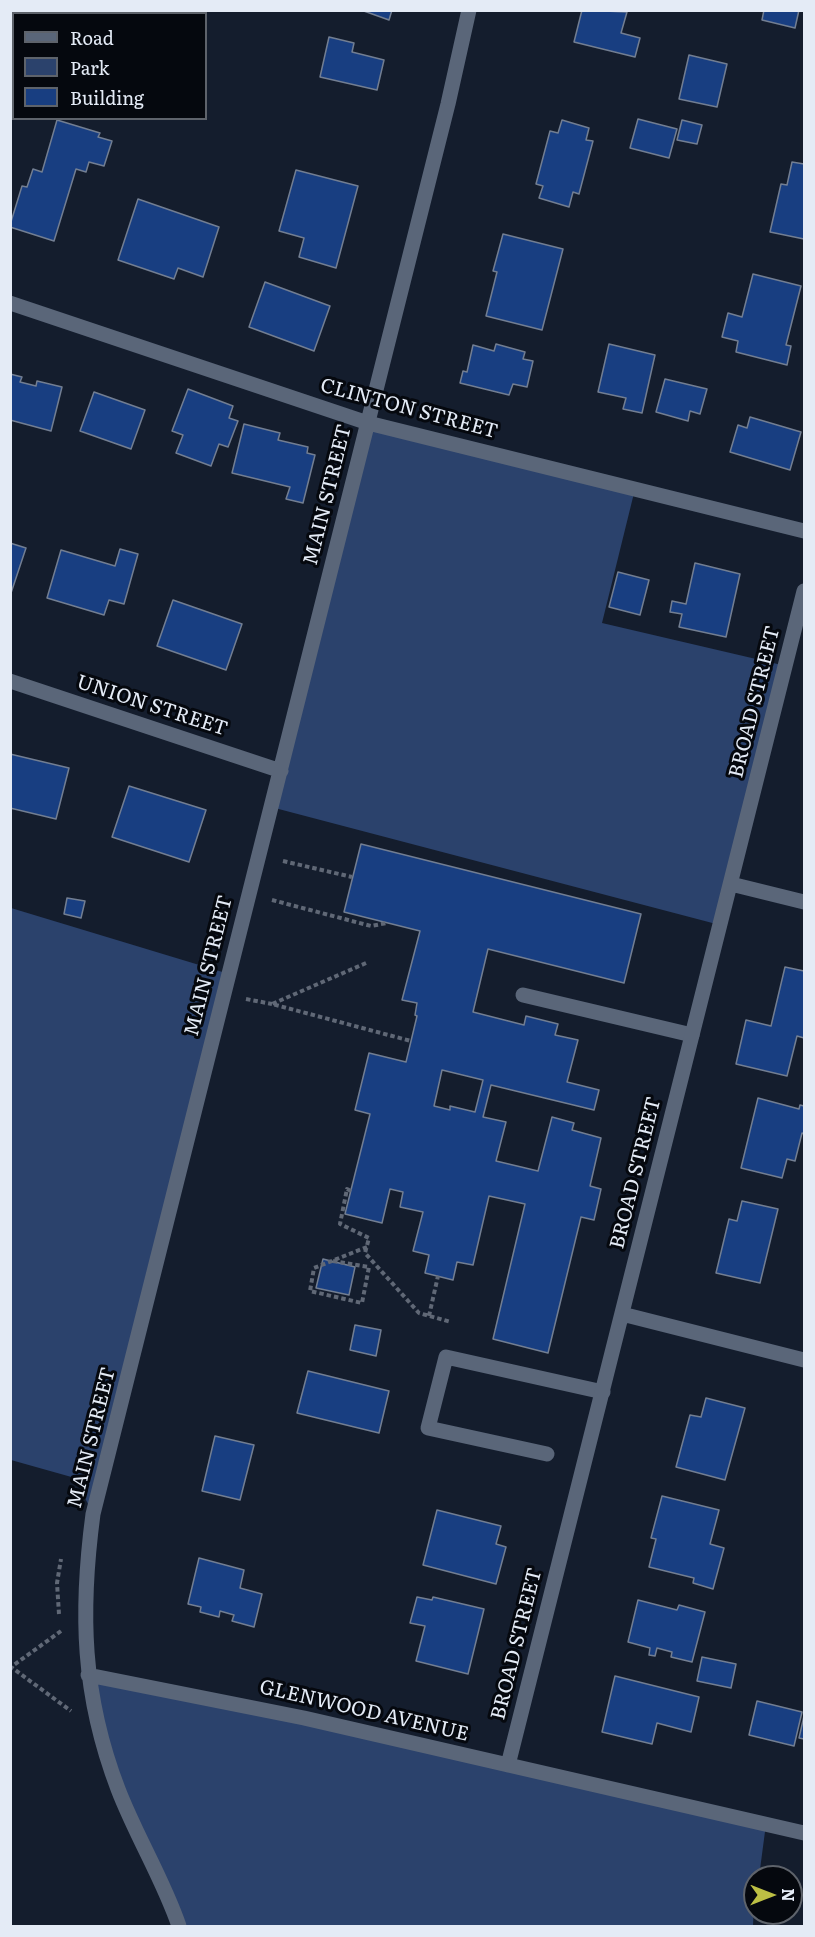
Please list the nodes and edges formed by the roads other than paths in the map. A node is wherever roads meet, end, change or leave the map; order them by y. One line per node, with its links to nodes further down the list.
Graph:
1 (467, 10): 3 (street, MAIN STREET)
2 (10, 303): 3 (street, CLINTON STREET)
3 (368, 423): 4 (street, CLINTON STREET); 7 (street, MAIN STREET)
4 (804, 531)
5 (804, 591): 8 (street, BROAD STREET)
6 (10, 681): 7 (street, UNION STREET)
7 (281, 771): 16 (street, MAIN STREET)
8 (731, 884): 9 (street); 11 (street, BROAD STREET)
9 (804, 902)
10 (523, 995): 11 (street)
11 (692, 1035): 12 (street, BROAD STREET)
12 (622, 1314): 13 (street); 14 (street, BROAD STREET)
13 (804, 1360)
14 (603, 1392): 15 (street); 17 (street, BROAD STREET)
15 (547, 1454)
16 (88, 1675): 17 (street, GLENWOOD AVENUE); 19 (street, MAIN STREET)
17 (508, 1765): 18 (street, GLENWOOD AVENUE)
18 (804, 1833)
19 (179, 1926)

